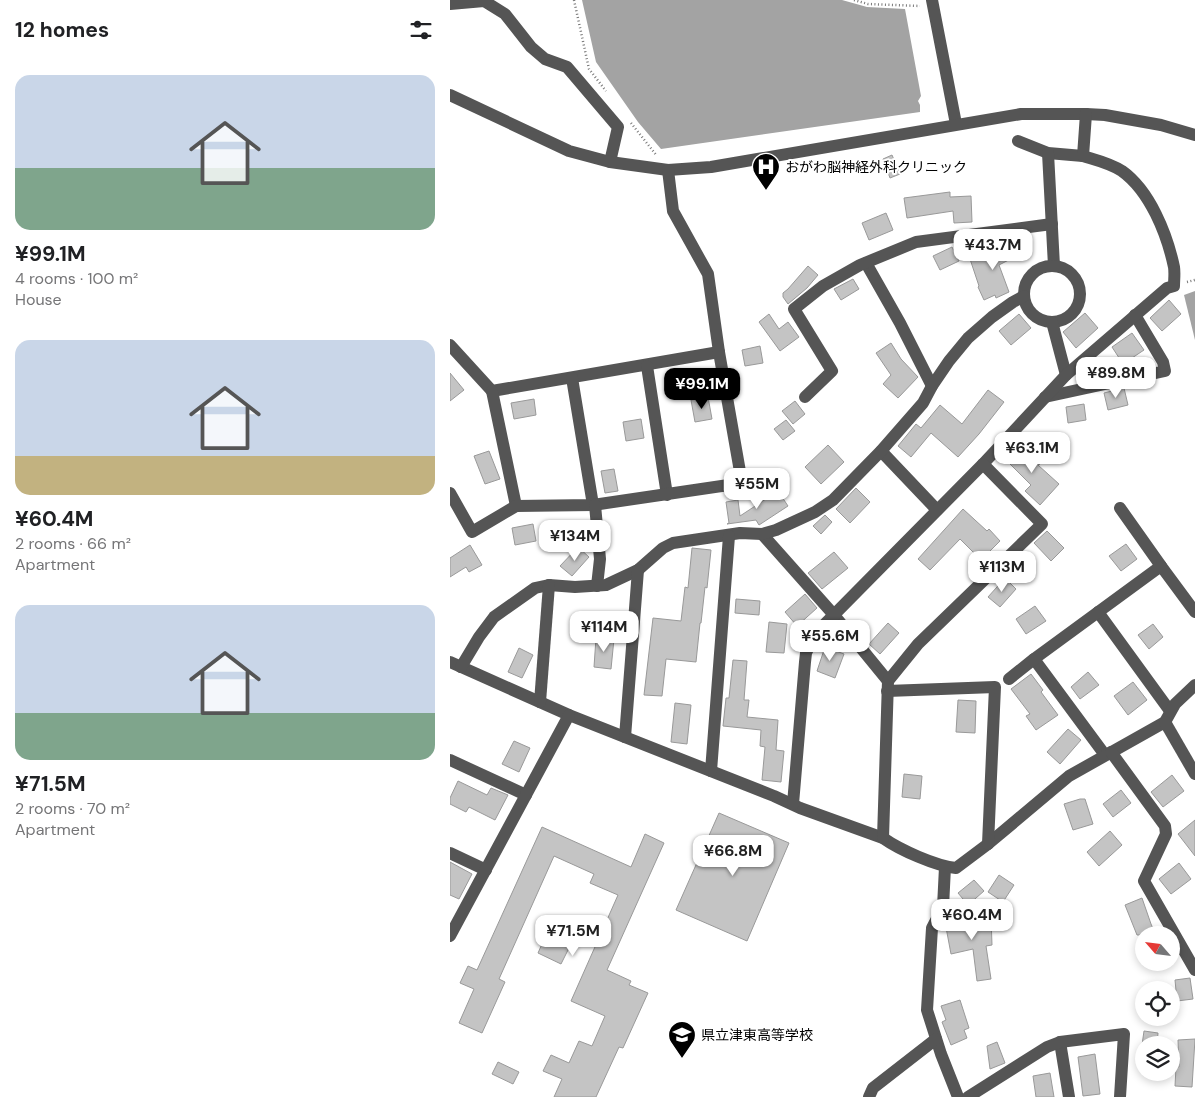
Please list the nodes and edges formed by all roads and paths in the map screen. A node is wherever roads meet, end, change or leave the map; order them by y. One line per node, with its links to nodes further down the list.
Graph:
1 (574, 0): 5 (path)
2 (854, 0): 3 (path)
3 (933, 3): 9 (street)
4 (450, 4): 14 (street)
5 (607, 92)
6 (450, 95): 14 (street)
7 (1086, 114): 9 (street); 10 (street); 13 (street)
8 (632, 123): 15 (path)
9 (956, 124): 15 (street)
10 (1195, 135)
11 (1018, 141): 12 (street)
12 (1048, 153): 13 (street); 16 (street)
13 (1082, 156): 20 (street)
14 (610, 162): 15 (street)
15 (668, 170): 23 (street)
16 (1052, 224): 17 (street); 18 (street)
17 (866, 263): 27 (street); 29 (street)
18 (1054, 266): 19 (street); 21 (street)
19 (1024, 296): 21 (street); 27 (street)
20 (1135, 315): 25 (street); 30 (street)
21 (1052, 322): 25 (street)
22 (450, 345): 28 (street)
23 (719, 352): 24 (street); 34 (street)
24 (647, 366): 26 (street); 34 (street)
25 (1066, 375): 30 (street)
26 (572, 378): 28 (street); 35 (street)
27 (932, 386): 31 (street)
28 (492, 391): 36 (street)
29 (805, 397)
30 (1046, 397): 32 (street)
31 (881, 451): 38 (street); 39 (street)
32 (983, 464): 38 (street); 52 (street)
33 (450, 493): 36 (street)
34 (667, 495): 35 (street)
35 (594, 505): 36 (street); 44 (street)
36 (516, 506)
37 (1120, 508): 41 (street)
38 (937, 510): 47 (street)
39 (762, 534): 40 (street); 47 (street)
40 (729, 536): 42 (street); 59 (street)
41 (1161, 566): 45 (street); 46 (street)
42 (638, 570): 44 (street); 56 (street)
43 (549, 585): 44 (street); 49 (street); 53 (street)
44 (597, 586)
45 (1098, 612): 48 (street); 55 (street)
46 (1195, 612)
47 (834, 616): 52 (street); 62 (street)
48 (1034, 659): 50 (street); 57 (street)
49 (456, 665): 53 (street)
50 (1009, 679)
51 (1195, 685): 55 (street)
52 (888, 686): 63 (street); 64 (street)
53 (540, 702): 54 (street)
54 (569, 715): 56 (street); 61 (street)
55 (1168, 717): 57 (street); 60 (street)
56 (625, 737): 59 (street)
57 (1108, 753): 64 (street); 69 (street)
58 (450, 760): 61 (street)
59 (711, 772): 62 (street)
60 (1195, 774)
61 (526, 795): 67 (street)
62 (793, 804): 63 (street)
63 (883, 838): 66 (street)
64 (988, 844): 66 (street)
65 (450, 853): 67 (street)
66 (945, 867): 70 (street)
67 (486, 870): 68 (street)
68 (450, 936)
69 (1195, 970)
70 (936, 1039): 72 (street); 73 (street)
71 (1060, 1042): 74 (street); 75 (street); 76 (street)
72 (869, 1097)
73 (958, 1097)
74 (968, 1097)
75 (1069, 1097)
76 (1120, 1097)

